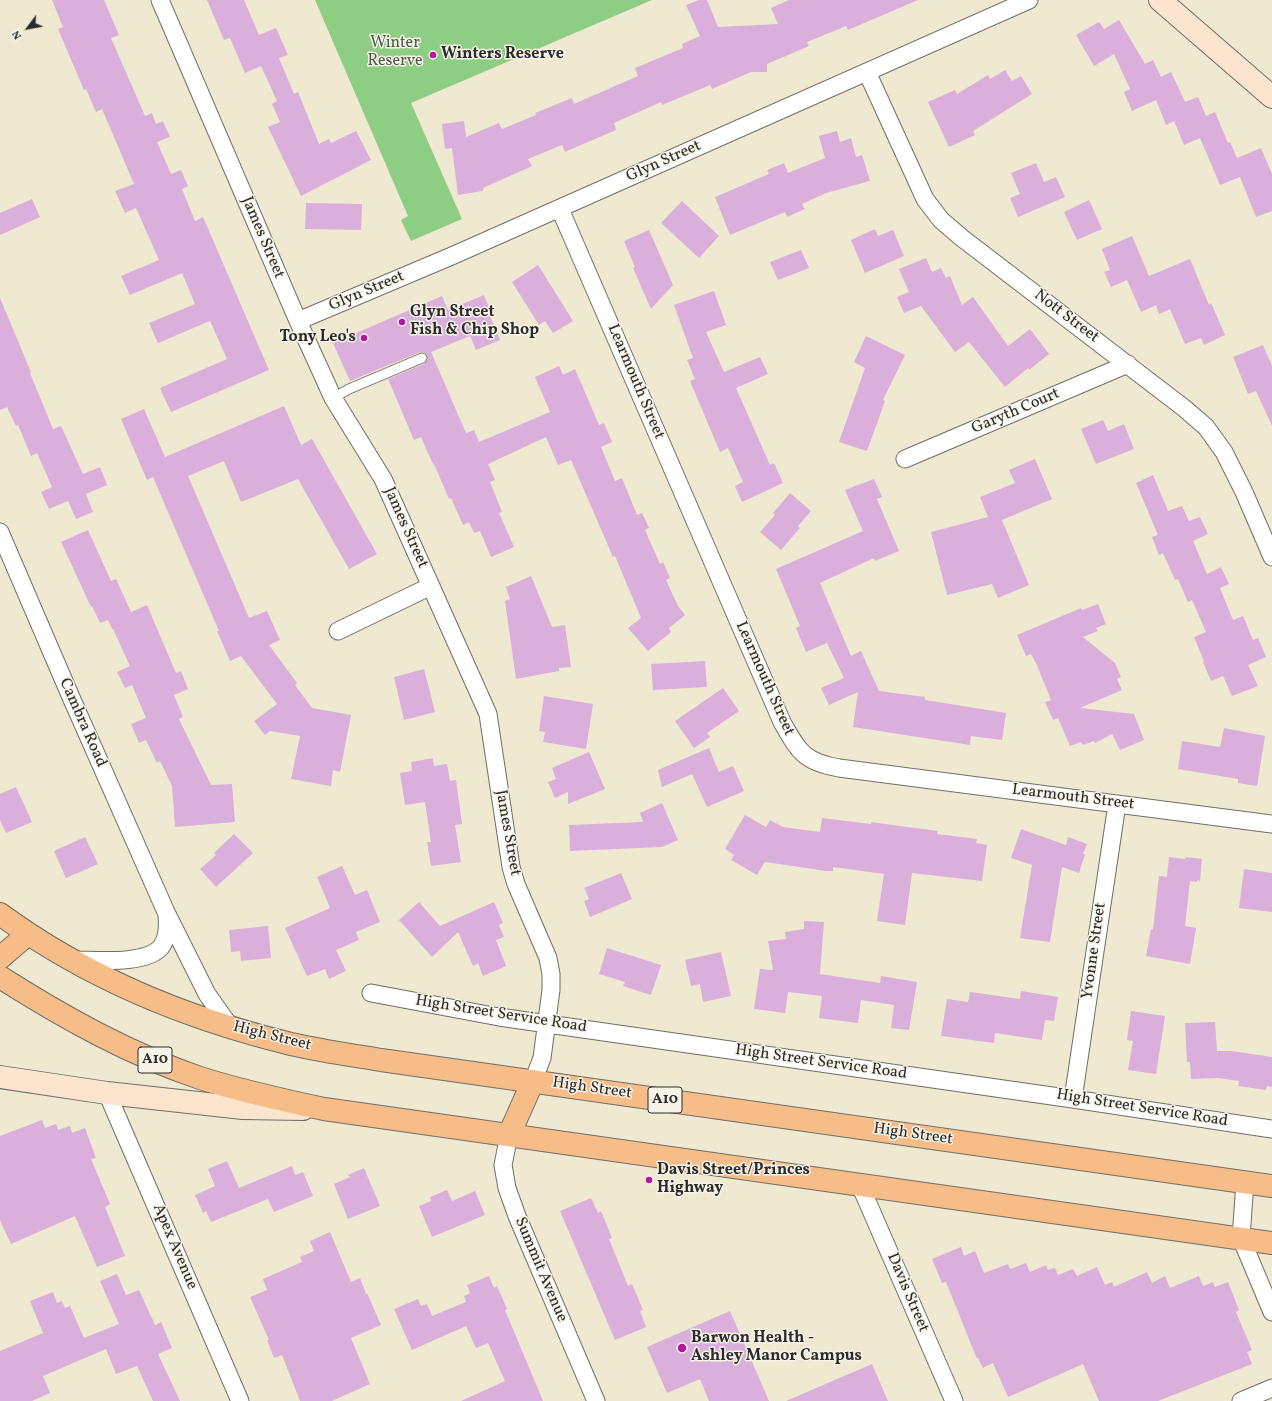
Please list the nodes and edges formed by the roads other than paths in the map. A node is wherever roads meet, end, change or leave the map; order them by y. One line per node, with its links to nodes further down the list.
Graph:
1 (160, 0): 7 (street, James Street)
2 (1029, 0): 4 (street, Glyn Street)
3 (1160, 0): 5 (street)
4 (867, 72): 6 (street, Glyn Street); 9 (street, Nott Street)
5 (1272, 97)
6 (560, 209): 7 (street, Glyn Street); 16 (street, Learmouth Street)
7 (298, 321): 10 (street, James Street)
8 (422, 358): 10 (lane)
9 (1128, 364): 11 (street, Garyth Court); 13 (street, Nott Street)
10 (333, 398): 14 (street, James Street)
11 (905, 459)
12 (0, 532): 18 (street, Cambra Road)
13 (1272, 557)
14 (431, 586): 15 (street); 26 (street, James Street)
15 (338, 631)
16 (1117, 804): 17 (street, Learmouth Street); 31 (street, Yvonne Street)
17 (1272, 824)
18 (166, 912): 23 (street, Cambra Road); 27 (street, Cambra Road)
19 (0, 914): 20 (highway, A10)
20 (25, 932): 21 (highway); 22 (highway); 23 (highway, High Street / A10)
21 (0, 939)
22 (0, 958)
23 (72, 960): 27 (highway, High Street / A10)
24 (0, 977): 32 (highway, A10)
25 (371, 993): 26 (street, High Street Service Road)
26 (547, 1024): 29 (street, James Street); 31 (street, High Street Service Road)
27 (231, 1028): 29 (highway, High Street / A10)
28 (0, 1076): 30 (street)
29 (533, 1081): 34 (highway); 35 (highway, High Street / A10)
30 (107, 1093): 32 (street); 42 (street, Apex Avenue)
31 (1073, 1099): 33 (street, High Street Service Road)
32 (324, 1109): 34 (highway, A10)
33 (1272, 1129)
34 (509, 1134): 36 (highway, A10); 43 (street, Summit Avenue)
35 (1244, 1182): 37 (highway, High Street / A10); 38 (street)
36 (860, 1185): 38 (highway, A10); 44 (street, Davis Street)
37 (1272, 1186)
38 (1240, 1238): 39 (highway, A10); 40 (street)
39 (1272, 1243)
40 (1272, 1312)
41 (1272, 1388): 45 (street)
42 (240, 1401)
43 (596, 1401)
44 (954, 1401)
45 (1241, 1401)

